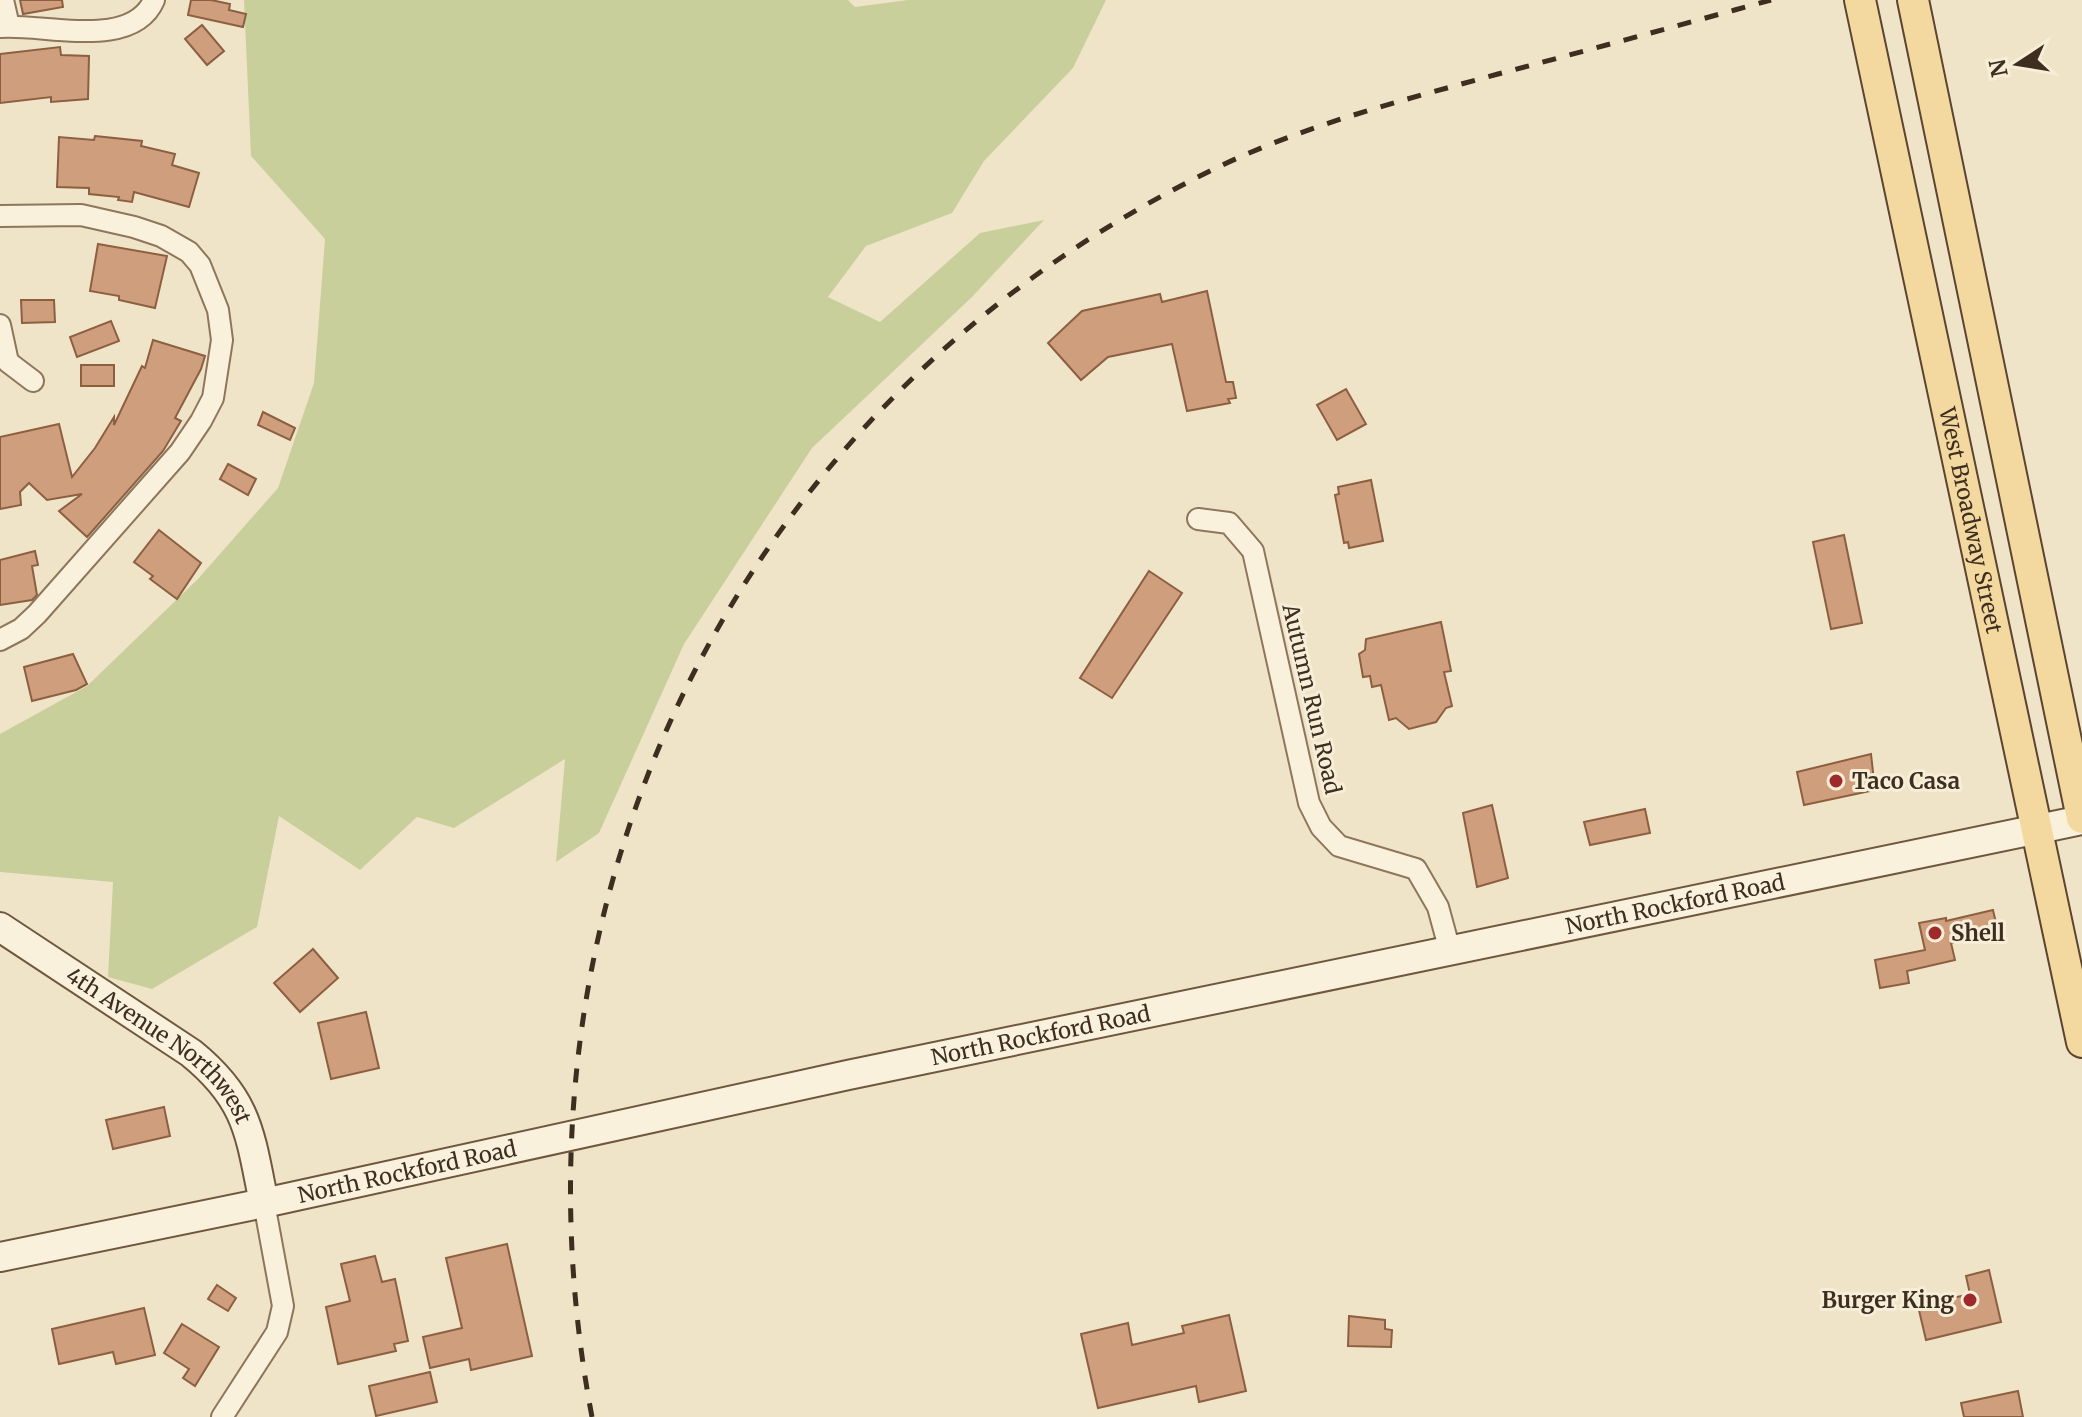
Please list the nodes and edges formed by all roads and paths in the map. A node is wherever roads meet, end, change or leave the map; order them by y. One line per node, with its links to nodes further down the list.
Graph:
1 (3, 0): 5 (street)
2 (154, 0): 5 (street)
3 (1860, 0): 12 (main road, West Broadway Street)
4 (1913, 0): 11 (main road)
5 (4, 26)
6 (0, 216): 10 (street)
7 (0, 325): 8 (street)
8 (33, 381)
9 (1198, 519): 14 (street, Autumn Run Road)
10 (0, 640)
11 (2082, 819): 12 (street, North Rockford Road)
12 (2037, 828): 14 (street, North Rockford Road); 15 (main road, West Broadway Street)
13 (0, 927): 16 (street, 4th Avenue Northwest)
14 (1450, 951): 16 (street, North Rockford Road)
15 (2082, 1042)
16 (264, 1203): 17 (street, North Rockford Road); 18 (street)
17 (0, 1257)
18 (222, 1417)

